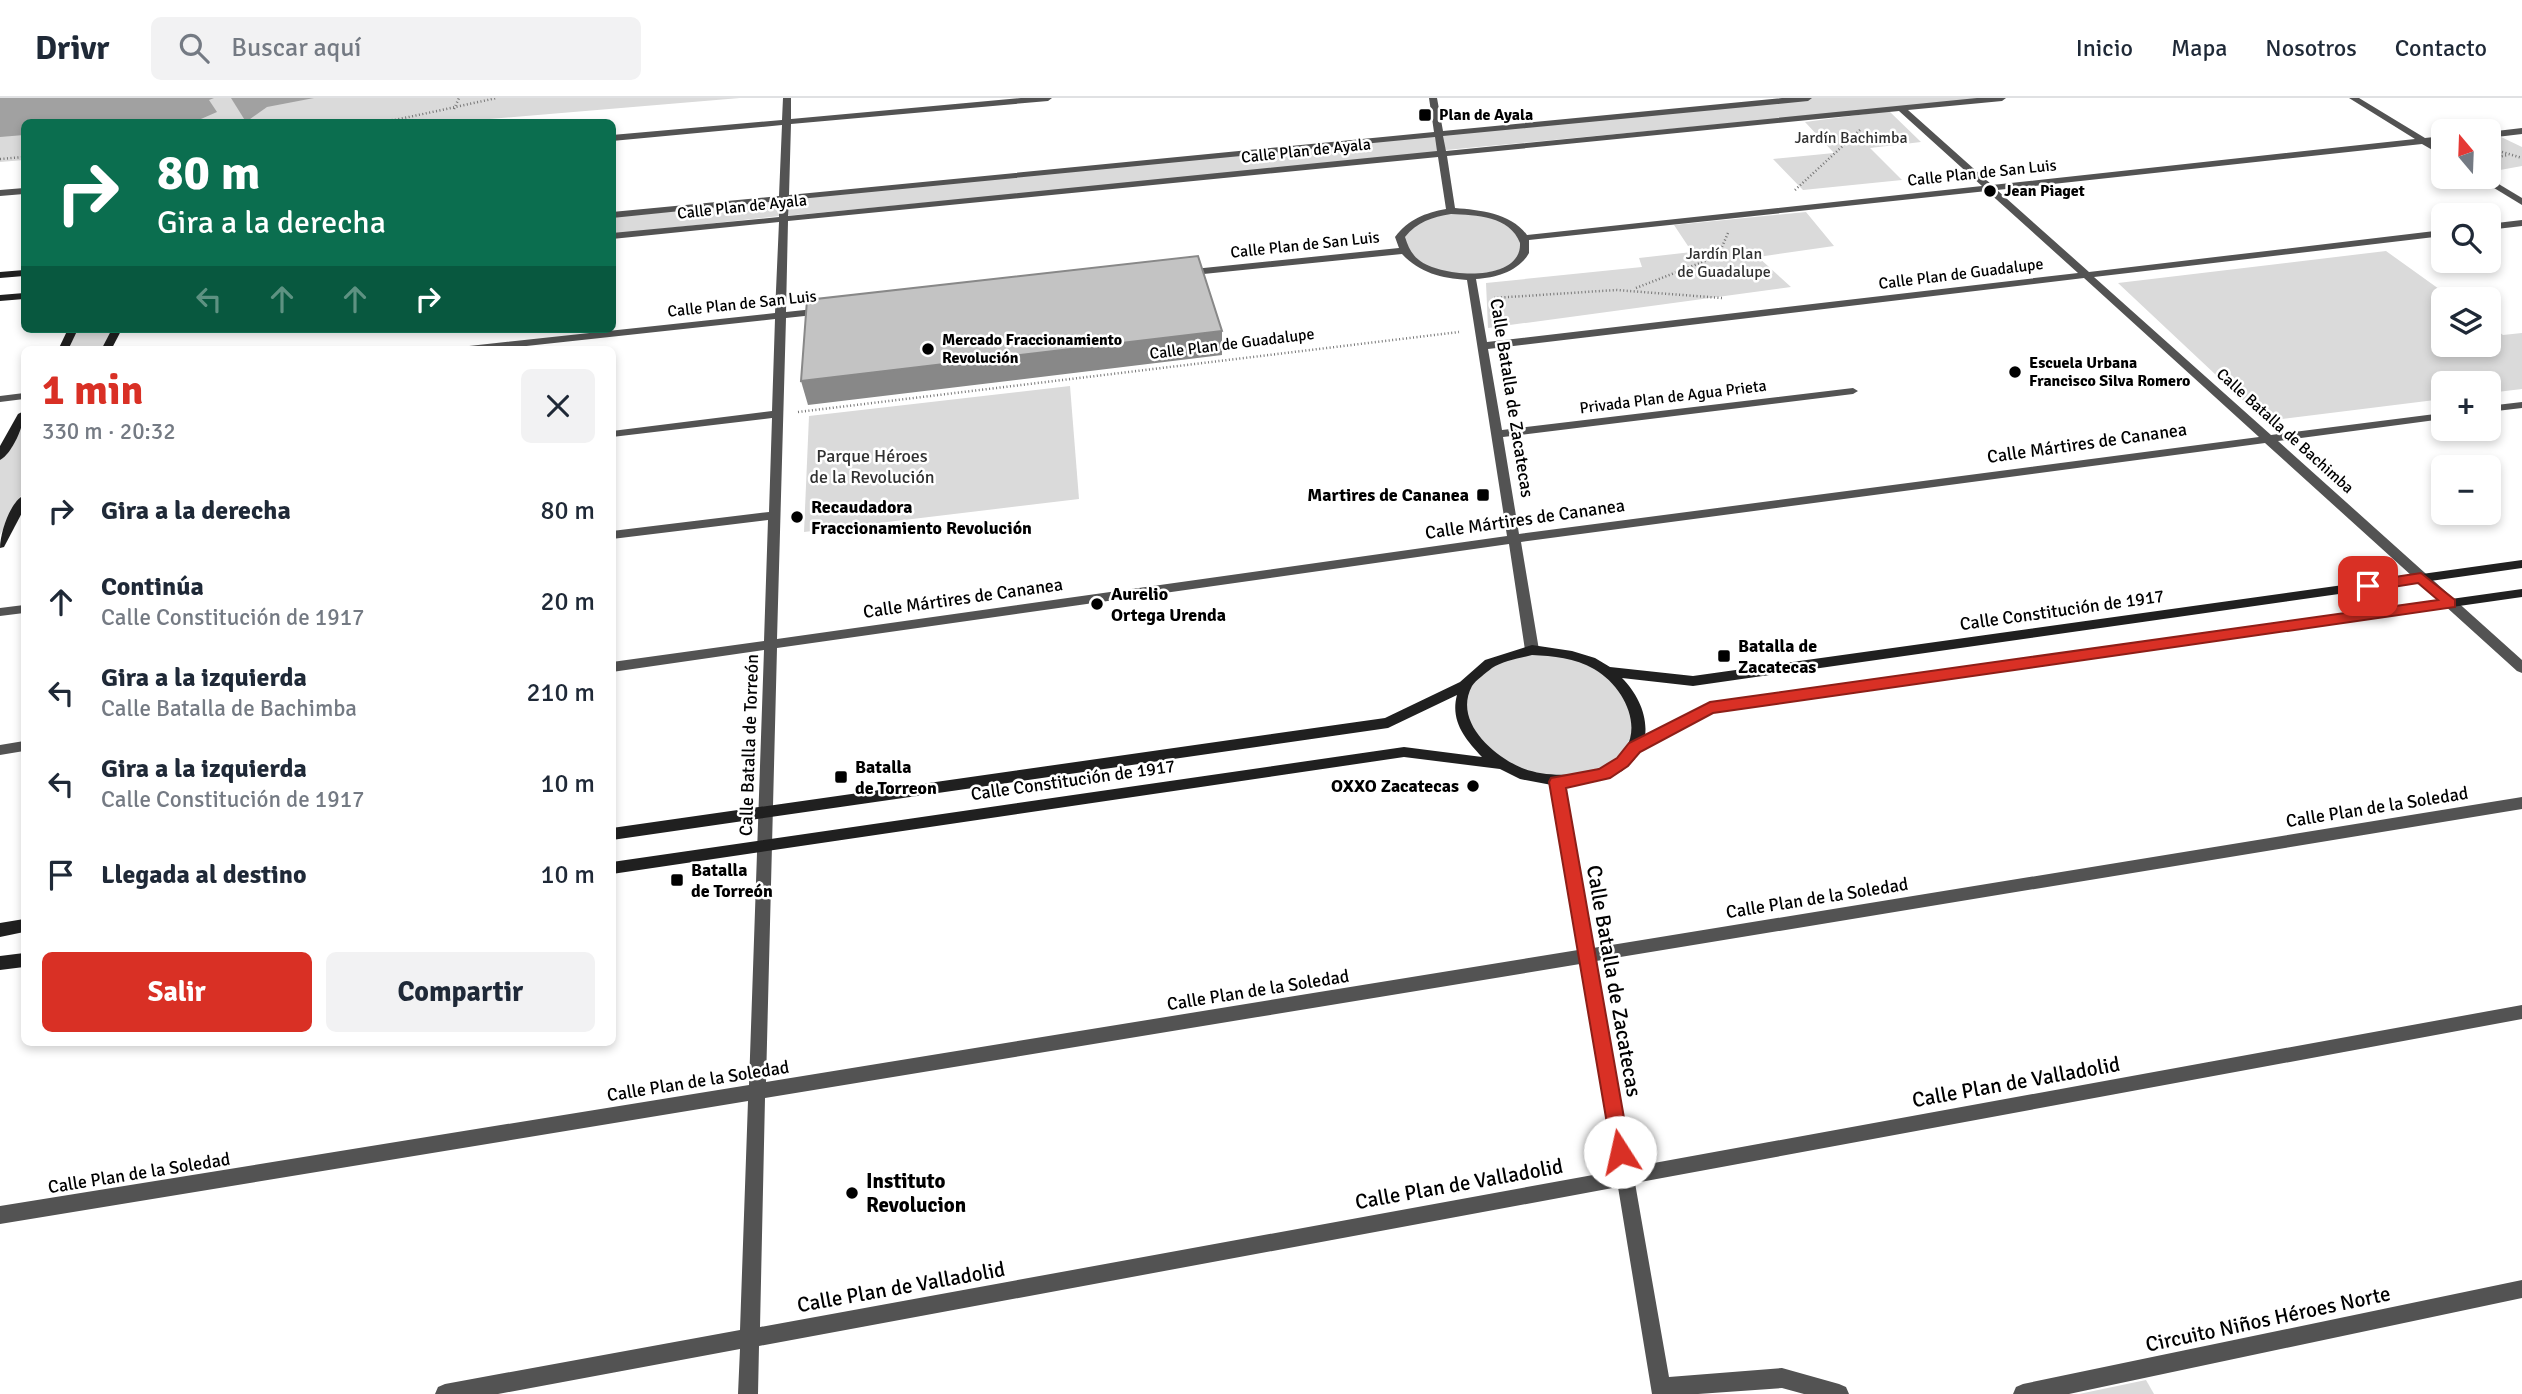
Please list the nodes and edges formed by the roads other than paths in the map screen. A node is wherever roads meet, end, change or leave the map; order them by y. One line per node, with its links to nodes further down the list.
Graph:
1 (787, 98): 8 (street, Calle Batalla de Torreón)
2 (1048, 98): 8 (street)
3 (1433, 98): 11 (street)
4 (1808, 98): 11 (street, Calle Plan de Ayala)
5 (2002, 98): 7 (street, Calle Plan de Ayala)
6 (2353, 98): 14 (street)
7 (1901, 108): 16 (street, Calle Plan de Ayala); 17 (street, Calle Batalla de Bachimba)
8 (787, 122): 12 (street); 21 (street, Calle Batalla de Torreón)
9 (2522, 131): 10 (street)
10 (2501, 133)
11 (1438, 134): 16 (street); 21 (street, Calle Plan de Ayala)
12 (616, 138)
13 (2431, 140): 14 (street, Calle Plan de San Luis)
14 (2424, 141): 15 (street); 17 (street, Calle Plan de San Luis)
15 (2431, 145)
16 (1441, 154): 23 (street); 25 (street, Calle Plan de Ayala)
17 (1989, 188): 30 (street, Calle Plan de San Luis); 35 (street, Calle Batalla de Bachimba)
18 (2501, 189): 22 (street)
19 (21, 191): 20 (street)
20 (0, 193)
21 (785, 198): 24 (street, Calle Plan de Ayala); 25 (street, Calle Batalla de Torreón)
22 (2522, 202)
23 (1451, 211): 30 (street); 31 (street)
24 (616, 215)
25 (784, 219): 29 (street, Calle Plan de Ayala); 40 (street, Calle Batalla de Torreón)
26 (2522, 223): 27 (street)
27 (2501, 225)
28 (2431, 234): 35 (street, Calle Plan de Guadalupe)
29 (616, 236)
30 (1524, 238): 36 (street)
31 (1402, 251): 34 (street, Calle Plan de San Luis); 36 (street)
32 (21, 273): 33 (street)
33 (0, 275)
34 (1168, 275)
35 (2086, 275): 42 (street, Calle Plan de Guadalupe); 53 (street, Calle Batalla de Bachimba)
36 (1471, 276): 42 (street, Calle Batalla de Zacatecas)
37 (21, 296): 38 (street)
38 (0, 298)
39 (837, 310): 40 (street, Calle Plan de San Luis)
40 (782, 316): 41 (street, Calle Plan de San Luis); 48 (street, Calle Batalla de Torreón)
41 (498, 346)
42 (1483, 346): 52 (street, Calle Batalla de Zacatecas)
43 (1853, 391): 52 (street, Privada Plan de Agua Prieta)
44 (21, 396): 45 (street)
45 (0, 399)
46 (2522, 405): 47 (street)
47 (2501, 408)
48 (779, 414): 51 (street); 56 (street, Calle Batalla de Torreón)
49 (2431, 417): 53 (street, Calle Mártires de Cananea)
50 (21, 419): 54 (street)
51 (616, 434)
52 (1497, 435): 58 (street, Calle Batalla de Zacatecas)
53 (2267, 439): 58 (street, Calle Mártires de Cananea); 61 (street, Calle Batalla de Bachimba)
54 (0, 456)
55 (21, 507): 59 (street)
56 (776, 515): 57 (street); 66 (street, Calle Batalla de Torreón)
57 (616, 535)
58 (1514, 539): 66 (street, Calle Mártires de Cananea); 67 (street, Calle Batalla de Zacatecas)
59 (0, 544)
60 (2522, 564): 61 (street, Calle Constitución de 1917)
61 (2421, 578): 63 (street, Calle Batalla de Bachimba); 70 (street, Calle Constitución de 1917)
62 (2522, 593): 63 (street)
63 (2450, 604): 69 (street, Calle Batalla de Bachimba); 73 (street)
64 (21, 609): 65 (street)
65 (0, 612)
66 (772, 645): 68 (street, Calle Mártires de Cananea); 78 (street, Calle Batalla de Torreón)
67 (1532, 650): 70 (street); 71 (street)
68 (616, 666)
69 (2522, 668)
70 (1606, 671): 73 (street)
71 (1464, 686): 75 (street); 78 (street, Calle Constitución de 1917)
72 (21, 746): 74 (street)
73 (1635, 747): 76 (street)
74 (0, 750)
75 (1497, 765): 76 (street); 80 (street, Calle Constitución de 1917)
76 (1557, 782): 84 (street, Calle Batalla de Zacatecas)
77 (2522, 803): 84 (street, Calle Plan de la Soledad)
78 (766, 810): 79 (street, Calle Constitución de 1917); 80 (street, Calle Batalla de Torreón)
79 (616, 833)
80 (766, 844): 81 (street, Calle Constitución de 1917); 88 (street, Calle Batalla de Torreón)
81 (616, 867)
82 (21, 926): 83 (street)
83 (0, 930)
84 (1586, 956): 88 (street, Calle Plan de la Soledad); 89 (street, Calle Batalla de Zacatecas)
85 (21, 960): 86 (street)
86 (0, 963)
87 (2522, 1012): 89 (street, Calle Plan de Valladolid)
88 (758, 1091): 90 (street, Calle Plan de la Soledad); 92 (street, Calle Batalla de Torreón)
89 (1624, 1177): 92 (street, Calle Plan de Valladolid); 93 (street, Calle Batalla de Zacatecas)
90 (0, 1215)
91 (2522, 1289): 97 (street, Circuito Niños Héroes Norte)
92 (750, 1338): 94 (street, Calle Plan de Valladolid); 95 (street, Calle Batalla de Torreón)
93 (1661, 1390): 96 (street)
94 (445, 1394)
95 (748, 1394)
96 (1839, 1394)
97 (2023, 1394)

